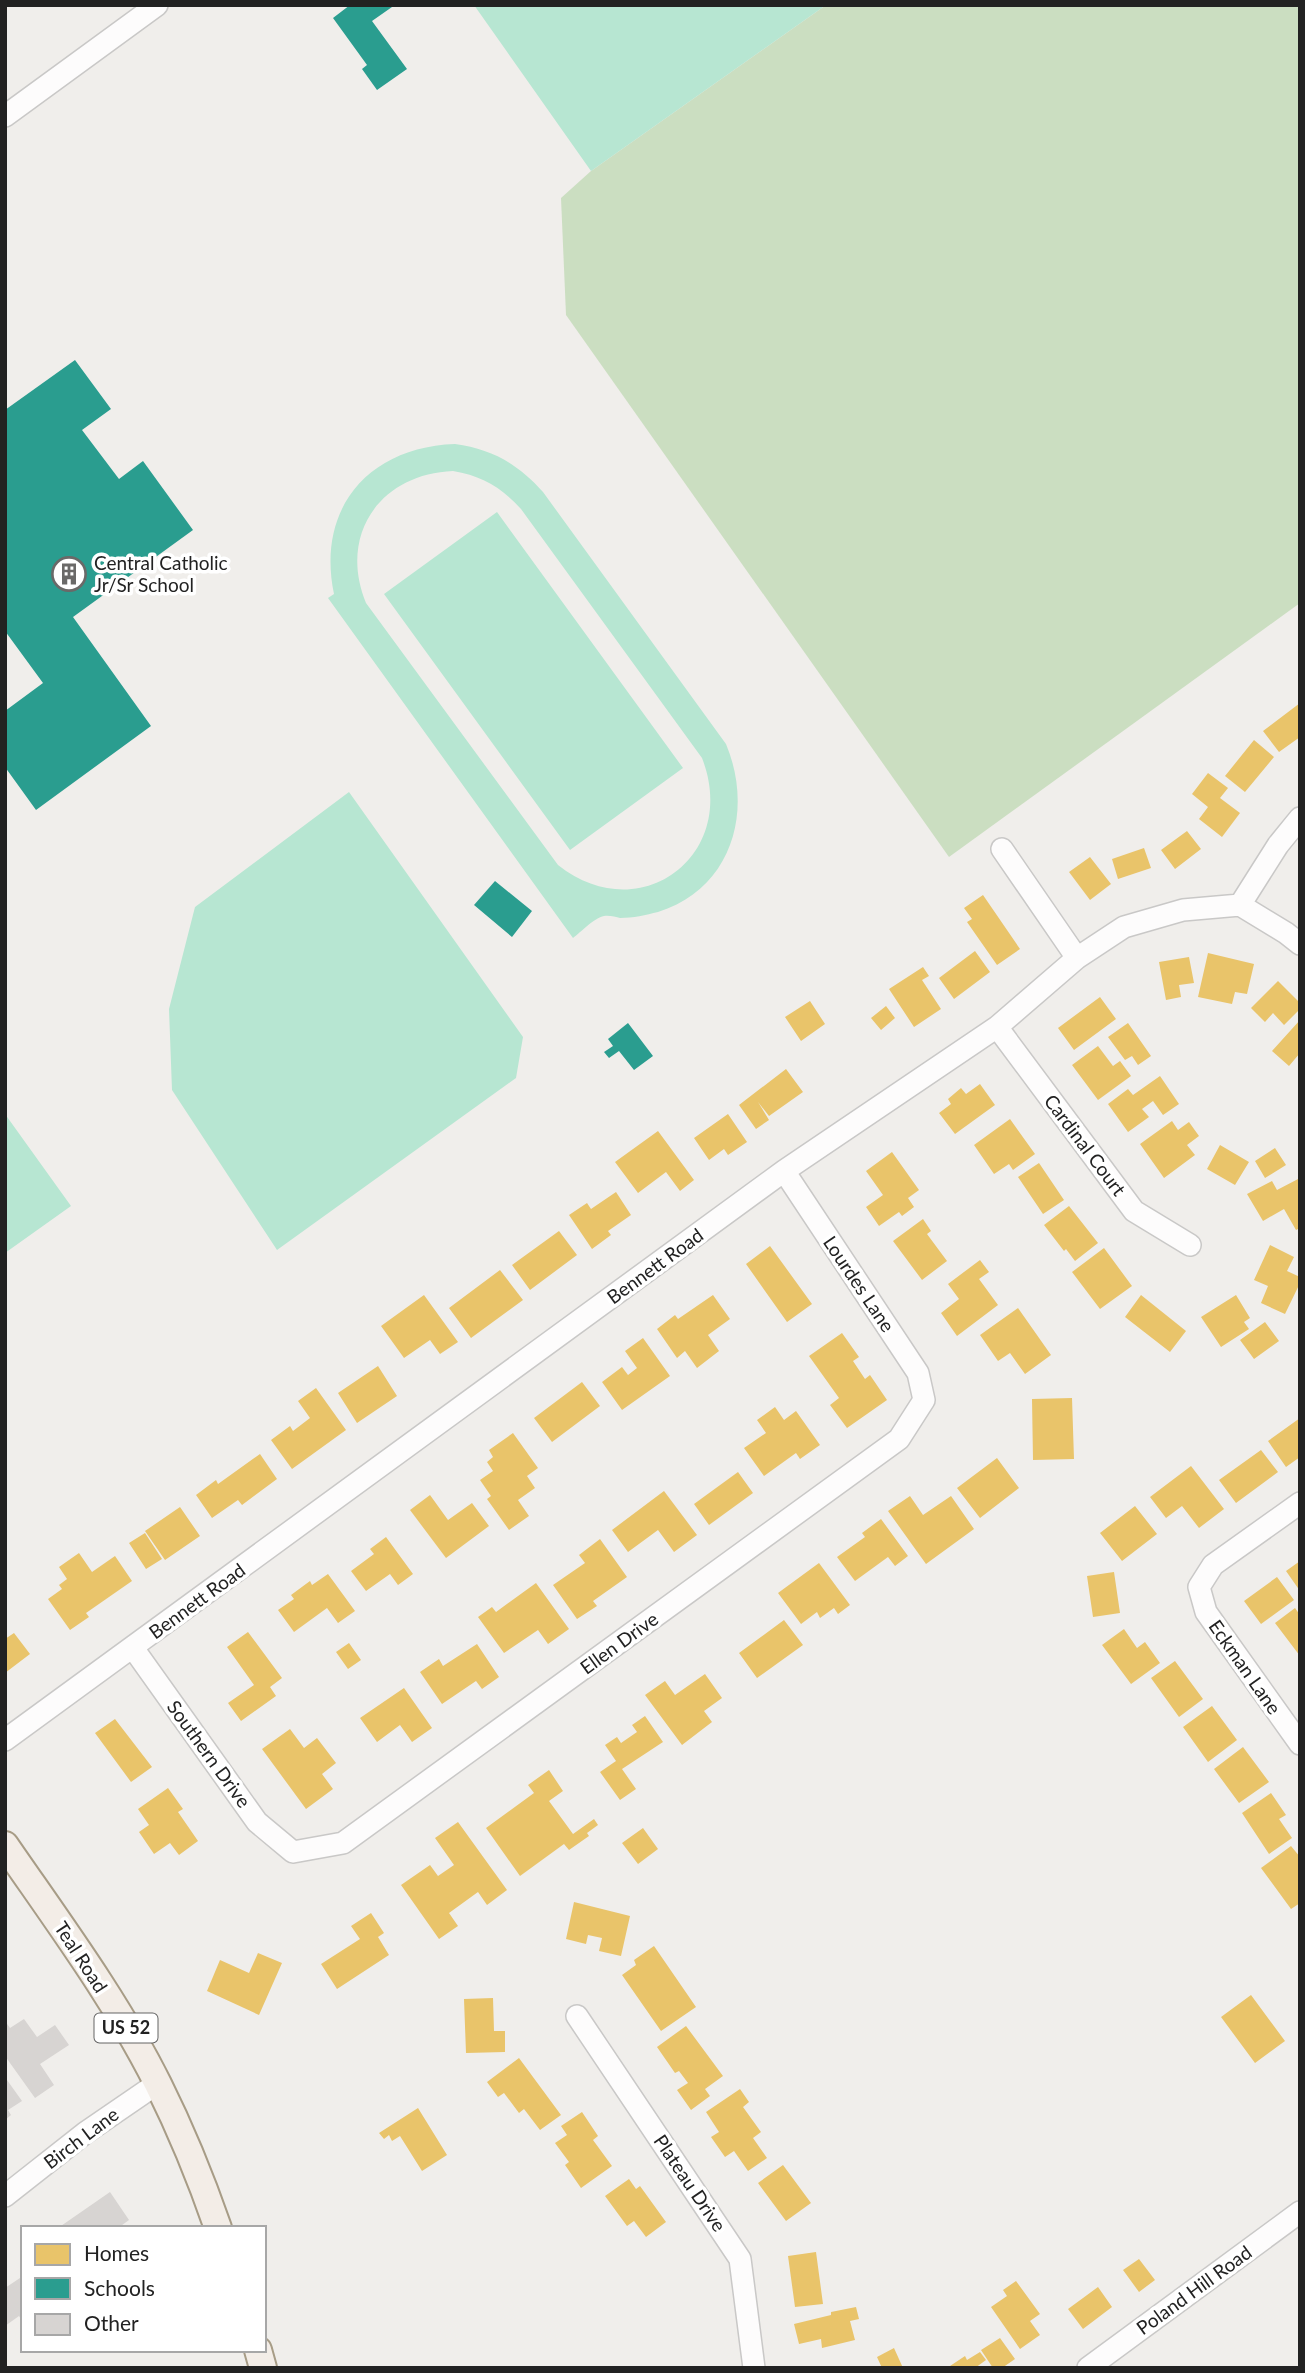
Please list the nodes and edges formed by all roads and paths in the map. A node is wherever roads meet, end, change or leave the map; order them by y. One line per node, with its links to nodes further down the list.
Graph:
1 (157, 5): 2 (street)
2 (5, 116)
3 (1300, 818): 5 (street)
4 (1002, 849): 7 (street)
5 (1240, 905): 6 (street); 7 (street, Bennett Road)
6 (1300, 944)
7 (1077, 958): 8 (street, Bennett Road)
8 (998, 1027): 9 (street, Bennett Road); 10 (street, Cardinal Court)
9 (784, 1171): 11 (street, Lourdes Lane); 13 (street, Bennett Road)
10 (1189, 1245)
11 (924, 1400): 17 (street, Ellen Drive)
12 (1300, 1503): 15 (street, Eckman Lane)
13 (133, 1648): 14 (street, Bennett Road); 17 (street, Southern Drive)
14 (5, 1740)
15 (1300, 1744)
16 (5, 1844): 19 (main road, Teal Road / US 52)
17 (293, 1852)
18 (577, 2016): 23 (street, Plateau Drive)
19 (158, 2083): 20 (street, Birch Lane); 22 (main road, Teal Road / US 52)
20 (5, 2196)
21 (1300, 2212): 24 (street, Poland Hill Road)
22 (217, 2226)
23 (754, 2368)
24 (1088, 2368)

